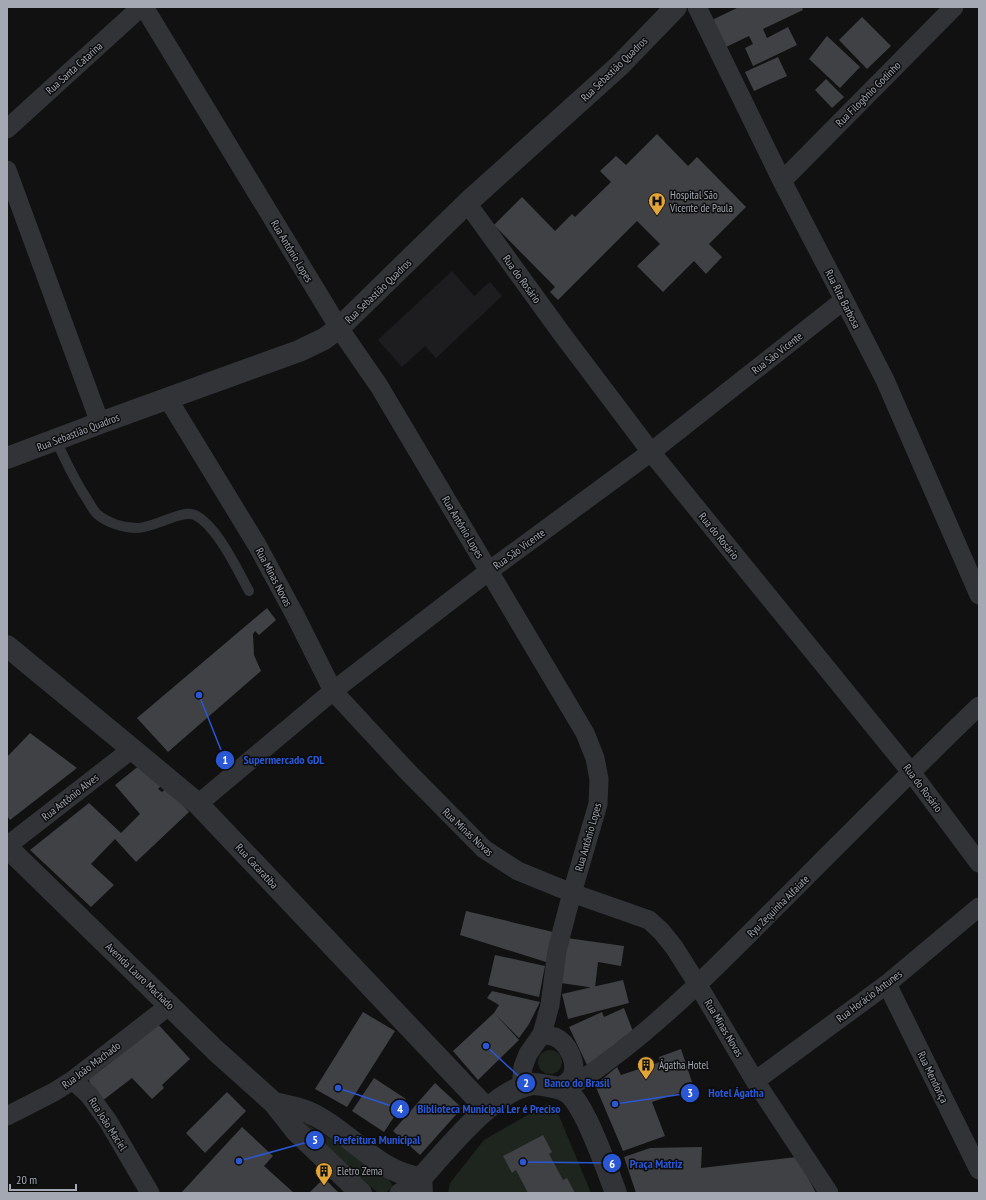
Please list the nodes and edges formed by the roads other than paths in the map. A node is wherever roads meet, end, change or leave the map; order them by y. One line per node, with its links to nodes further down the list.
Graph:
1 (141, 7): 6 (street, Rua Santa Catarina)
2 (144, 7): 11 (street, Rua Antônio Lopes)
3 (676, 7): 9 (street, Rua Sebastião Quadros)
4 (698, 7): 8 (street, Rua Rita Barbosa)
5 (954, 7): 8 (street, Rua Filogônio Godinho)
6 (7, 129)
7 (7, 170): 13 (street)
8 (782, 181): 10 (street, Rua Rita Barbosa)
9 (467, 203): 11 (street, Rua Sebastião Quadros); 15 (street, Rua do Rosário)
10 (844, 300): 15 (street, Rua São Vicente); 19 (street, Rua Rita Barbosa)
11 (339, 328): 12 (street, Rua Sebastião Quadros); 17 (street, Rua Antônio Lopes)
12 (168, 399): 13 (street, Rua Sebastião Quadros); 21 (street, Rua Minas Novas)
13 (100, 423): 14 (street, Rua Sebastião Quadros)
14 (56, 440): 16 (street, Rua Sebastião Quadros); 18 (lane)
15 (651, 452): 17 (street, Rua São Vicente); 24 (street, Rua do Rosário)
16 (7, 458)
17 (489, 571): 21 (street, Rua São Vicente); 28 (street, Rua Antônio Lopes)
18 (249, 591)
19 (979, 595)
20 (7, 646): 23 (street, Rua Cacaratiba)
21 (333, 691): 25 (street, Rua São Vicente); 28 (street, Rua Minas Novas)
22 (979, 706): 24 (street, Ryu Zequinha Alfaiate)
23 (132, 749): 25 (street, Rua Cacaratiba); 26 (street, Rua Antônio Alves)
24 (911, 772): 27 (street, Rua do Rosário); 31 (street, Ryu Zequinha Alfaiate)
25 (198, 804): 39 (street, Rua Cacaratiba)
26 (7, 847): 32 (street, Avenida Lauro Machado)
27 (979, 863)
28 (572, 893): 31 (street, Rua Minas Novas); 33 (street, Rua Antônio Lopes)
29 (979, 907): 30 (street, Rua Horácio Antunes)
30 (887, 984): 35 (street, Rua Horácio Antunes); 41 (street, Rua Mendonça)
31 (698, 985): 35 (street, Rua Minas Novas); 37 (street, Ryu Zequinha Alfaiate)
32 (170, 1005): 34 (street, Rua João Machado); 38 (street, Avenida Lauro Machado)
33 (542, 1034): 36 (street, Rua Antônio Lopes); 37 (street)
34 (73, 1080): 40 (street, Rua João Machado); 43 (street, Rua João Maciel)
35 (756, 1081): 47 (street, Rua Minas Novas)
36 (521, 1088): 37 (street); 39 (street)
37 (561, 1089): 46 (street)
38 (274, 1103): 42 (street); 44 (street, Avenida Lauro Machado)
39 (486, 1108): 42 (street)
40 (10, 1109)
41 (979, 1170)
42 (421, 1185): 45 (street)
43 (150, 1193)
44 (361, 1193)
45 (400, 1193)
46 (616, 1193)
47 (829, 1193)

